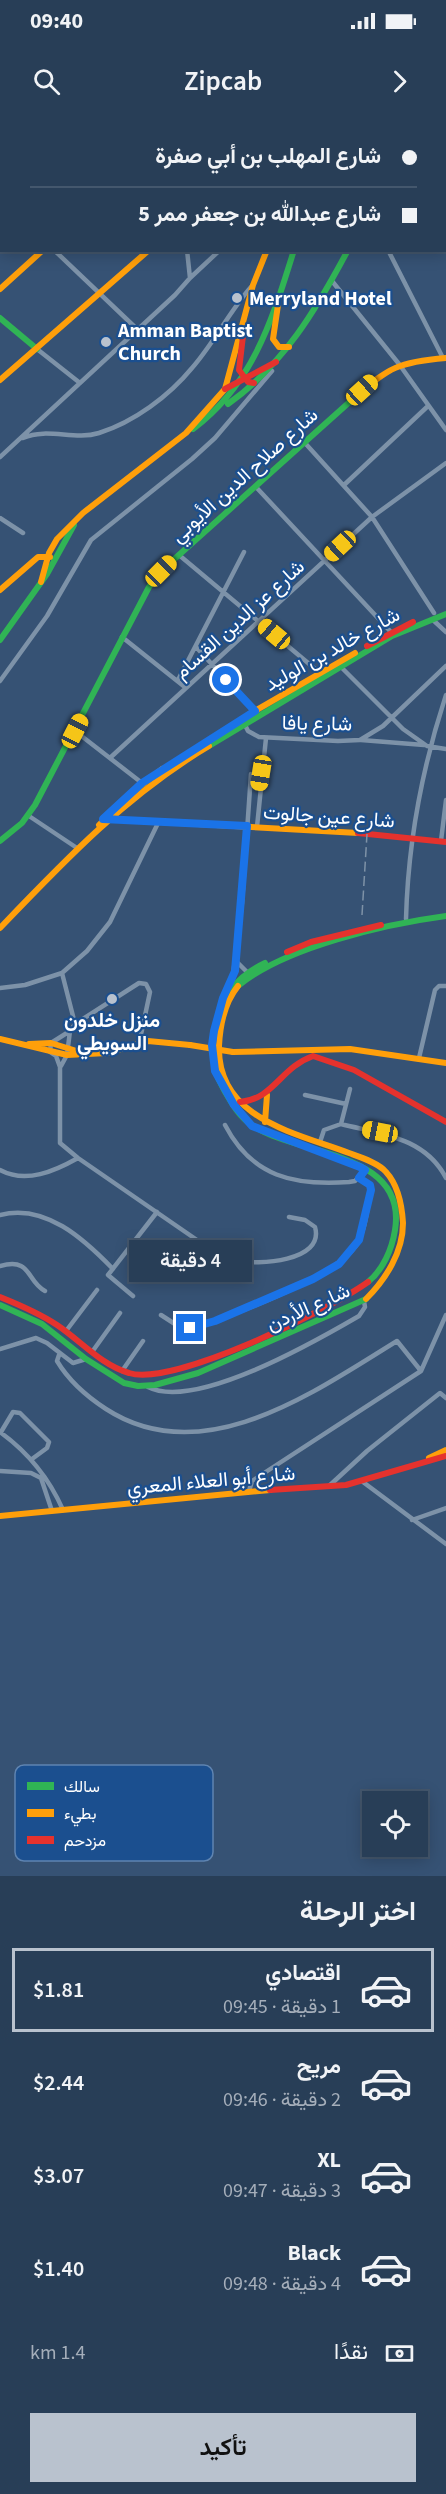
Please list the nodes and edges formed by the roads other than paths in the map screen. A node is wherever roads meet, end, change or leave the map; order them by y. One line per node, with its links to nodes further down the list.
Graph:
1 (41, 252): 13 (main road)
2 (56, 252): 15 (street)
3 (146, 252): 15 (main road)
4 (187, 252): 10 (street)
5 (218, 252): 10 (street)
6 (266, 252): 12 (main road)
7 (293, 252): 14 (main road)
8 (347, 252): 11 (main road)
9 (389, 252): 22 (street)
10 (190, 278): 18 (street)
11 (332, 281): 19 (main road); 23 (street)
12 (253, 285): 17 (main road); 34 (street)
13 (0, 289)
14 (281, 291): 19 (main road); 25 (main road)
15 (100, 295): 18 (street); 20 (main road)
16 (0, 318): 20 (main road)
17 (244, 321): 25 (main road); 29 (main road)
18 (138, 330): 28 (street)
19 (292, 345): 21 (main road)
20 (38, 349): 26 (main road); 28 (street)
21 (284, 355): 24 (main road); 25 (main road)
22 (444, 358): 23 (main road)
23 (399, 363): 30 (street); 35 (main road, شارع صلاح الدين الأيوبي)
24 (274, 368): 27 (main road); 68 (street)
25 (243, 377): 27 (main road); 29 (main road); 31 (main road)
26 (0, 380)
27 (256, 382): 31 (main road)
28 (80, 383): 34 (street)
29 (225, 389): 33 (main road)
30 (428, 406): 32 (street); 38 (street)
31 (219, 409): 33 (main road)
32 (446, 430)
33 (186, 433): 40 (main road)
34 (23, 438): 36 (street)
35 (305, 443): 38 (street); 39 (main road, شارع صلاح الدين الأيوبي)
36 (0, 457)
37 (446, 463): 41 (street, شارع عز الدين القسام)
38 (344, 485): 41 (street)
39 (256, 487): 46 (main road, شارع صلاح الدين الأيوبي); 49 (street)
40 (79, 517): 44 (main road); 48 (main road)
41 (372, 517): 49 (street, شارع عز الدين القسام); 55 (street)
42 (0, 518): 43 (street)
43 (23, 533)
44 (57, 539): 47 (main road); 48 (main road)
45 (244, 552): 52 (street)
46 (178, 555): 52 (street); 59 (main road, شارع صلاح الدين الأيوبي)
47 (38, 557): 48 (main road); 50 (main road)
48 (50, 561): 50 (main road); 60 (main road)
49 (325, 561): 56 (street, شارع عز الدين القسام); 57 (street)
50 (31, 563): 51 (main road)
51 (0, 590)
52 (224, 593): 56 (street); 61 (street)
53 (446, 609): 55 (main road, شارع خالد بن الوليد)
54 (446, 614): 55 (main road, شارع خالد بن الوليد)
55 (433, 616): 57 (main road, شارع خالد بن الوليد); 58 (street); 63 (main road, شارع خالد بن الوليد)
56 (259, 621): 62 (street, شارع عز الدين القسام); 65 (street)
57 (390, 631): 65 (main road, شارع خالد بن الوليد)
58 (446, 632)
59 (122, 638): 67 (street); 74 (main road, شارع صلاح الدين الأيوبي)
60 (0, 640)
61 (196, 647): 62 (street); 67 (street)
62 (211, 664): 69 (street, شارع عز الدين القسام); 71 (street)
63 (340, 667): 72 (street, شارع يافا); 73 (main road, شارع خالد بن الوليد)
64 (444, 668): 66 (street); 72 (street)
65 (320, 673): 71 (main road, شارع خالد بن الوليد)
66 (446, 677)
67 (178, 680): 69 (street)
68 (0, 681)
69 (186, 688): 79 (street, شارع عز الدين القسام)
70 (446, 695): 77 (street)
71 (255, 711): 81 (main road, شارع خالد بن الوليد)
72 (391, 719): 76 (street, شارع يافا); 77 (street, شارع يافا)
73 (244, 723): 75 (street, شارع يافا); 83 (main road, شارع خالد بن الوليد)
74 (75, 731): 79 (street); 84 (main road, شارع صلاح الدين الأيوبي)
75 (266, 738): 76 (street, شارع يافا); 89 (street)
76 (360, 740): 77 (street)
77 (429, 746): 78 (street, شارع يافا); 90 (street)
78 (446, 749)
79 (111, 757): 81 (street)
80 (251, 774): 88 (street)
81 (142, 783): 83 (main road, شارع خالد بن الوليد)
82 (446, 800): 92 (street)
83 (117, 810): 85 (main road, شارع خالد بن الوليد); 86 (main road, شارع عين جالوت)
84 (29, 816): 91 (main road, شارع صلاح الدين الأيوبي); 93 (street)
85 (107, 819): 86 (main road, شارع عين جالوت); 93 (main road, شارع خالد بن الوليد)
86 (139, 820): 87 (main road, شارع عين جالوت)
87 (159, 821): 88 (main road, شارع عين جالوت); 101 (street)
88 (247, 826): 89 (main road, شارع عين جالوت); 99 (street)
89 (258, 827): 90 (main road, شارع عين جالوت)
90 (414, 838): 92 (main road, شارع عين جالوت); 95 (street)
91 (0, 841)
92 (443, 841)
93 (77, 848): 96 (main road, شارع خالد بن الوليد)
94 (446, 914): 95 (main road, شارع الأردن); 97 (main road, شارع الأردن)
95 (406, 920): 97 (main road, شارع الأردن)
96 (0, 928)
97 (376, 929): 98 (main road, شارع الأردن)
98 (361, 933): 100 (main road, شارع الأردن); 119 (main road, شارع الأردن)
99 (236, 961): 100 (street); 102 (street)
100 (247, 972): 102 (main road, شارع الأردن)
101 (62, 973): 104 (street); 105 (street)
102 (231, 985): 130 (main road, شارع الأردن)
103 (446, 986): 113 (street)
104 (0, 988)
105 (75, 1024): 106 (street); 110 (street)
106 (70, 1032): 108 (street); 111 (street)
107 (0, 1039): 109 (main road)
108 (51, 1043): 109 (main road); 111 (main road); 112 (street)
109 (26, 1044): 112 (main road)
110 (139, 1044): 111 (main road); 113 (main road, bridge)
111 (67, 1051): 112 (main road); 115 (street)
112 (50, 1052): 115 (street)
113 (419, 1058): 114 (main road)
114 (446, 1064)
115 (60, 1067): 126 (street)
116 (350, 1089): 120 (street)
117 (267, 1095): 119 (main road); 121 (main road); 122 (main road)
118 (305, 1095): 120 (street)
119 (239, 1102): 121 (main road, شارع الأردن)
120 (346, 1104): 123 (street)
121 (265, 1122): 125 (main road, شارع الأردن)
122 (446, 1122)
123 (340, 1124): 125 (street); 132 (street)
124 (225, 1125): 131 (street)
125 (320, 1142): 142 (main road, شارع الأردن)
126 (67, 1150): 127 (street); 128 (street)
127 (78, 1158): 128 (street); 133 (street)
128 (66, 1165): 129 (street)
129 (0, 1170)
130 (365, 1170): 131 (street); 148 (main road, شارع الأردن)
131 (359, 1178): 145 (street)
132 (446, 1178)
133 (157, 1212): 135 (street); 137 (street)
134 (0, 1215): 137 (street)
135 (290, 1217)
136 (0, 1266): 139 (street)
137 (113, 1269): 140 (street)
138 (96, 1290): 149 (street)
139 (45, 1291)
140 (133, 1296)
141 (0, 1297): 149 (main road, شارع الأردن)
142 (364, 1301): 150 (main road, شارع الأردن); 158 (street)
143 (0, 1305): 155 (main road, شارع الأردن)
144 (120, 1313): 153 (street)
145 (161, 1315)
146 (446, 1315): 147 (street)
147 (445, 1322): 157 (street)
148 (277, 1329): 150 (main road); 156 (main road, شارع الأردن)
149 (66, 1331): 153 (main road, شارع الأردن)
150 (281, 1338): 158 (main road, شارع الأردن)
151 (143, 1341): 156 (street)
152 (0, 1349): 154 (street)
153 (92, 1353): 156 (main road, شارع الأردن)
154 (59, 1354): 155 (street); 157 (street)
155 (86, 1359): 158 (main road, شارع الأردن)
156 (122, 1371)
157 (421, 1371): 169 (street)
158 (145, 1386)
159 (446, 1398): 168 (street)
160 (0, 1432): 163 (street); 163 (street)
161 (446, 1450): 164 (main road, شارع أبو العلاء المعري)
162 (446, 1456): 164 (main road, شارع أبو العلاء المعري)
163 (32, 1459): 167 (street)
164 (421, 1462): 166 (main road, شارع أبو العلاء المعري)
165 (0, 1471): 167 (street)
166 (363, 1482): 168 (main road, شارع أبو العلاء المعري); 174 (street)
167 (47, 1483): 171 (street); 172 (street)
168 (329, 1486): 169 (main road, شارع أبو العلاء المعري)
169 (249, 1491): 171 (main road, شارع أبو العلاء المعري)
170 (446, 1508): 174 (street)
171 (63, 1510): 172 (main road, شارع أبو العلاء المعري)
172 (52, 1511): 173 (main road, شارع أبو العلاء المعري)
173 (0, 1516)
174 (412, 1520): 175 (street)
175 (446, 1544)

